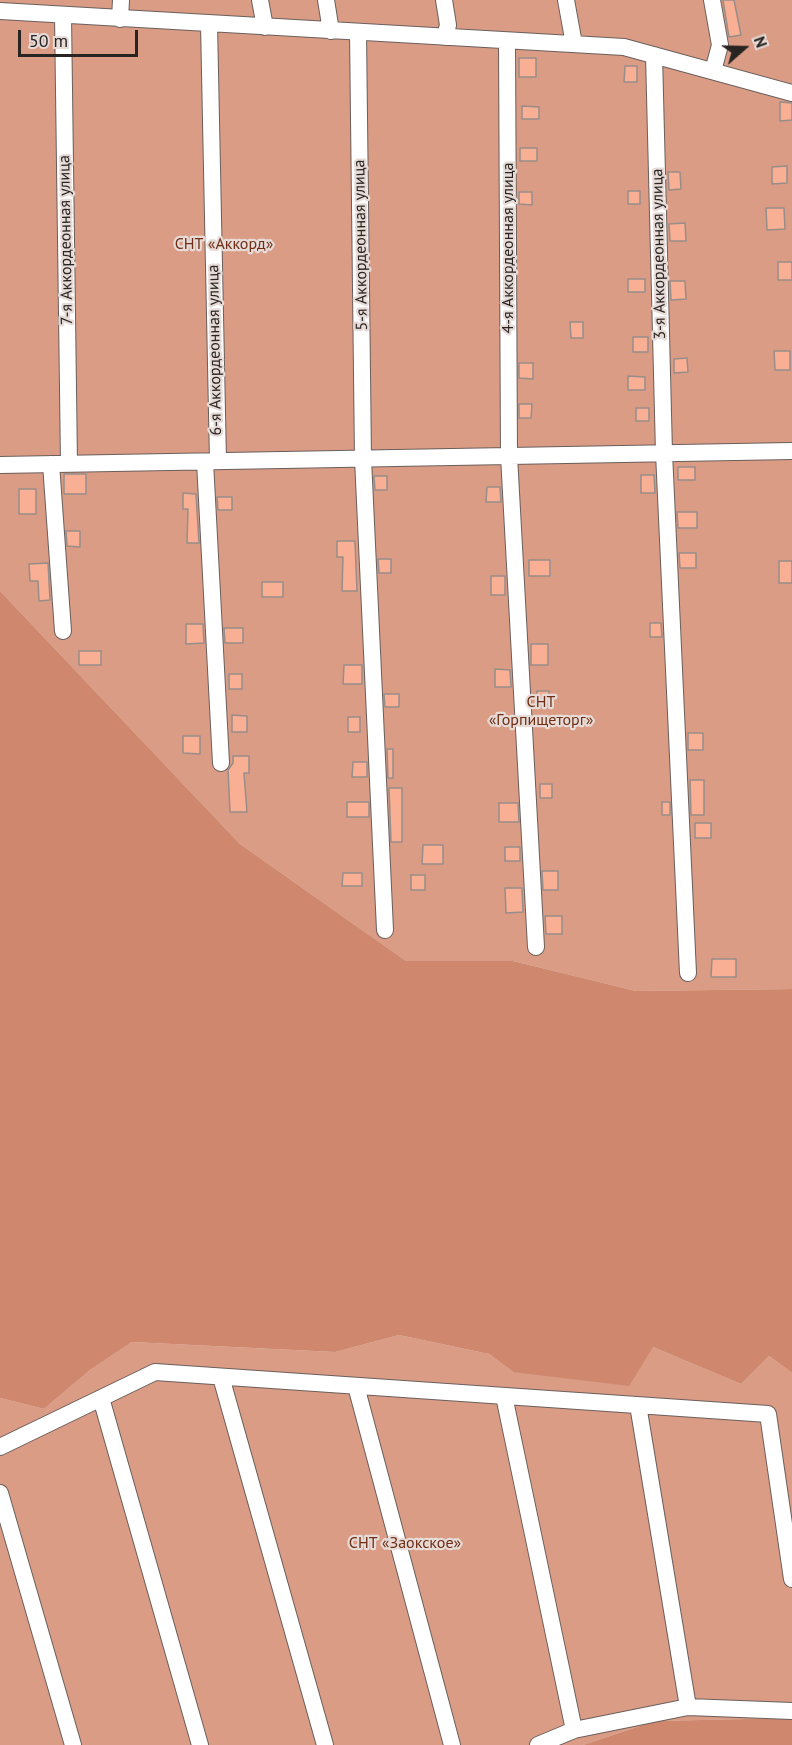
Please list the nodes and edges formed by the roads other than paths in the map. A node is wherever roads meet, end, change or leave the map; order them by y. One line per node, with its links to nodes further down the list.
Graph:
1 (121, 0): 9 (street)
2 (260, 0): 11 (street)
3 (326, 0): 12 (street)
4 (444, 0): 14 (street)
5 (566, 0): 16 (street)
6 (712, 0): 18 (street)
7 (0, 12): 8 (street)
8 (63, 15): 9 (street); 26 (street, 7-я Аккордеонная улица)
9 (120, 19): 10 (street)
10 (209, 23): 11 (street); 24 (street, 6-я Аккордеонная улица)
11 (265, 27): 12 (street)
12 (331, 30): 13 (street)
13 (358, 32): 14 (street); 23 (street, 5-я Аккордеонная улица)
14 (445, 37): 15 (street)
15 (507, 40): 16 (street); 22 (street, 4-я Аккордеонная улица)
16 (574, 44): 17 (street)
17 (654, 55): 18 (street); 21 (street, 3-я Аккордеонная улица)
18 (712, 71): 19 (street)
19 (792, 93)
20 (792, 451): 21 (street)
21 (664, 453): 22 (street); 32 (street, 3-я Аккордеонная улица)
22 (509, 456): 23 (street); 31 (street, 4-я Аккордеонная улица)
23 (363, 459): 24 (street); 30 (street, 5-я Аккордеонная улица)
24 (212, 461): 26 (street); 29 (street, 6-я Аккордеонная улица)
25 (51, 464): 26 (street); 27 (street); 28 (street)
26 (69, 464)
27 (0, 465)
28 (63, 631)
29 (221, 763)
30 (385, 930)
31 (536, 947)
32 (688, 973)
33 (221, 1377): 34 (street); 36 (street); 46 (street)
34 (356, 1386): 35 (street); 47 (street)
35 (504, 1396): 37 (street); 43 (street)
36 (102, 1398): 38 (street); 45 (street)
37 (638, 1405): 40 (street); 41 (street)
38 (0, 1447)
39 (0, 1493): 44 (street)
40 (792, 1579)
41 (688, 1707): 42 (street); 43 (street)
42 (792, 1711)
43 (574, 1730): 48 (street)
44 (73, 1745)
45 (200, 1745)
46 (325, 1745)
47 (452, 1745)
48 (538, 1745)

